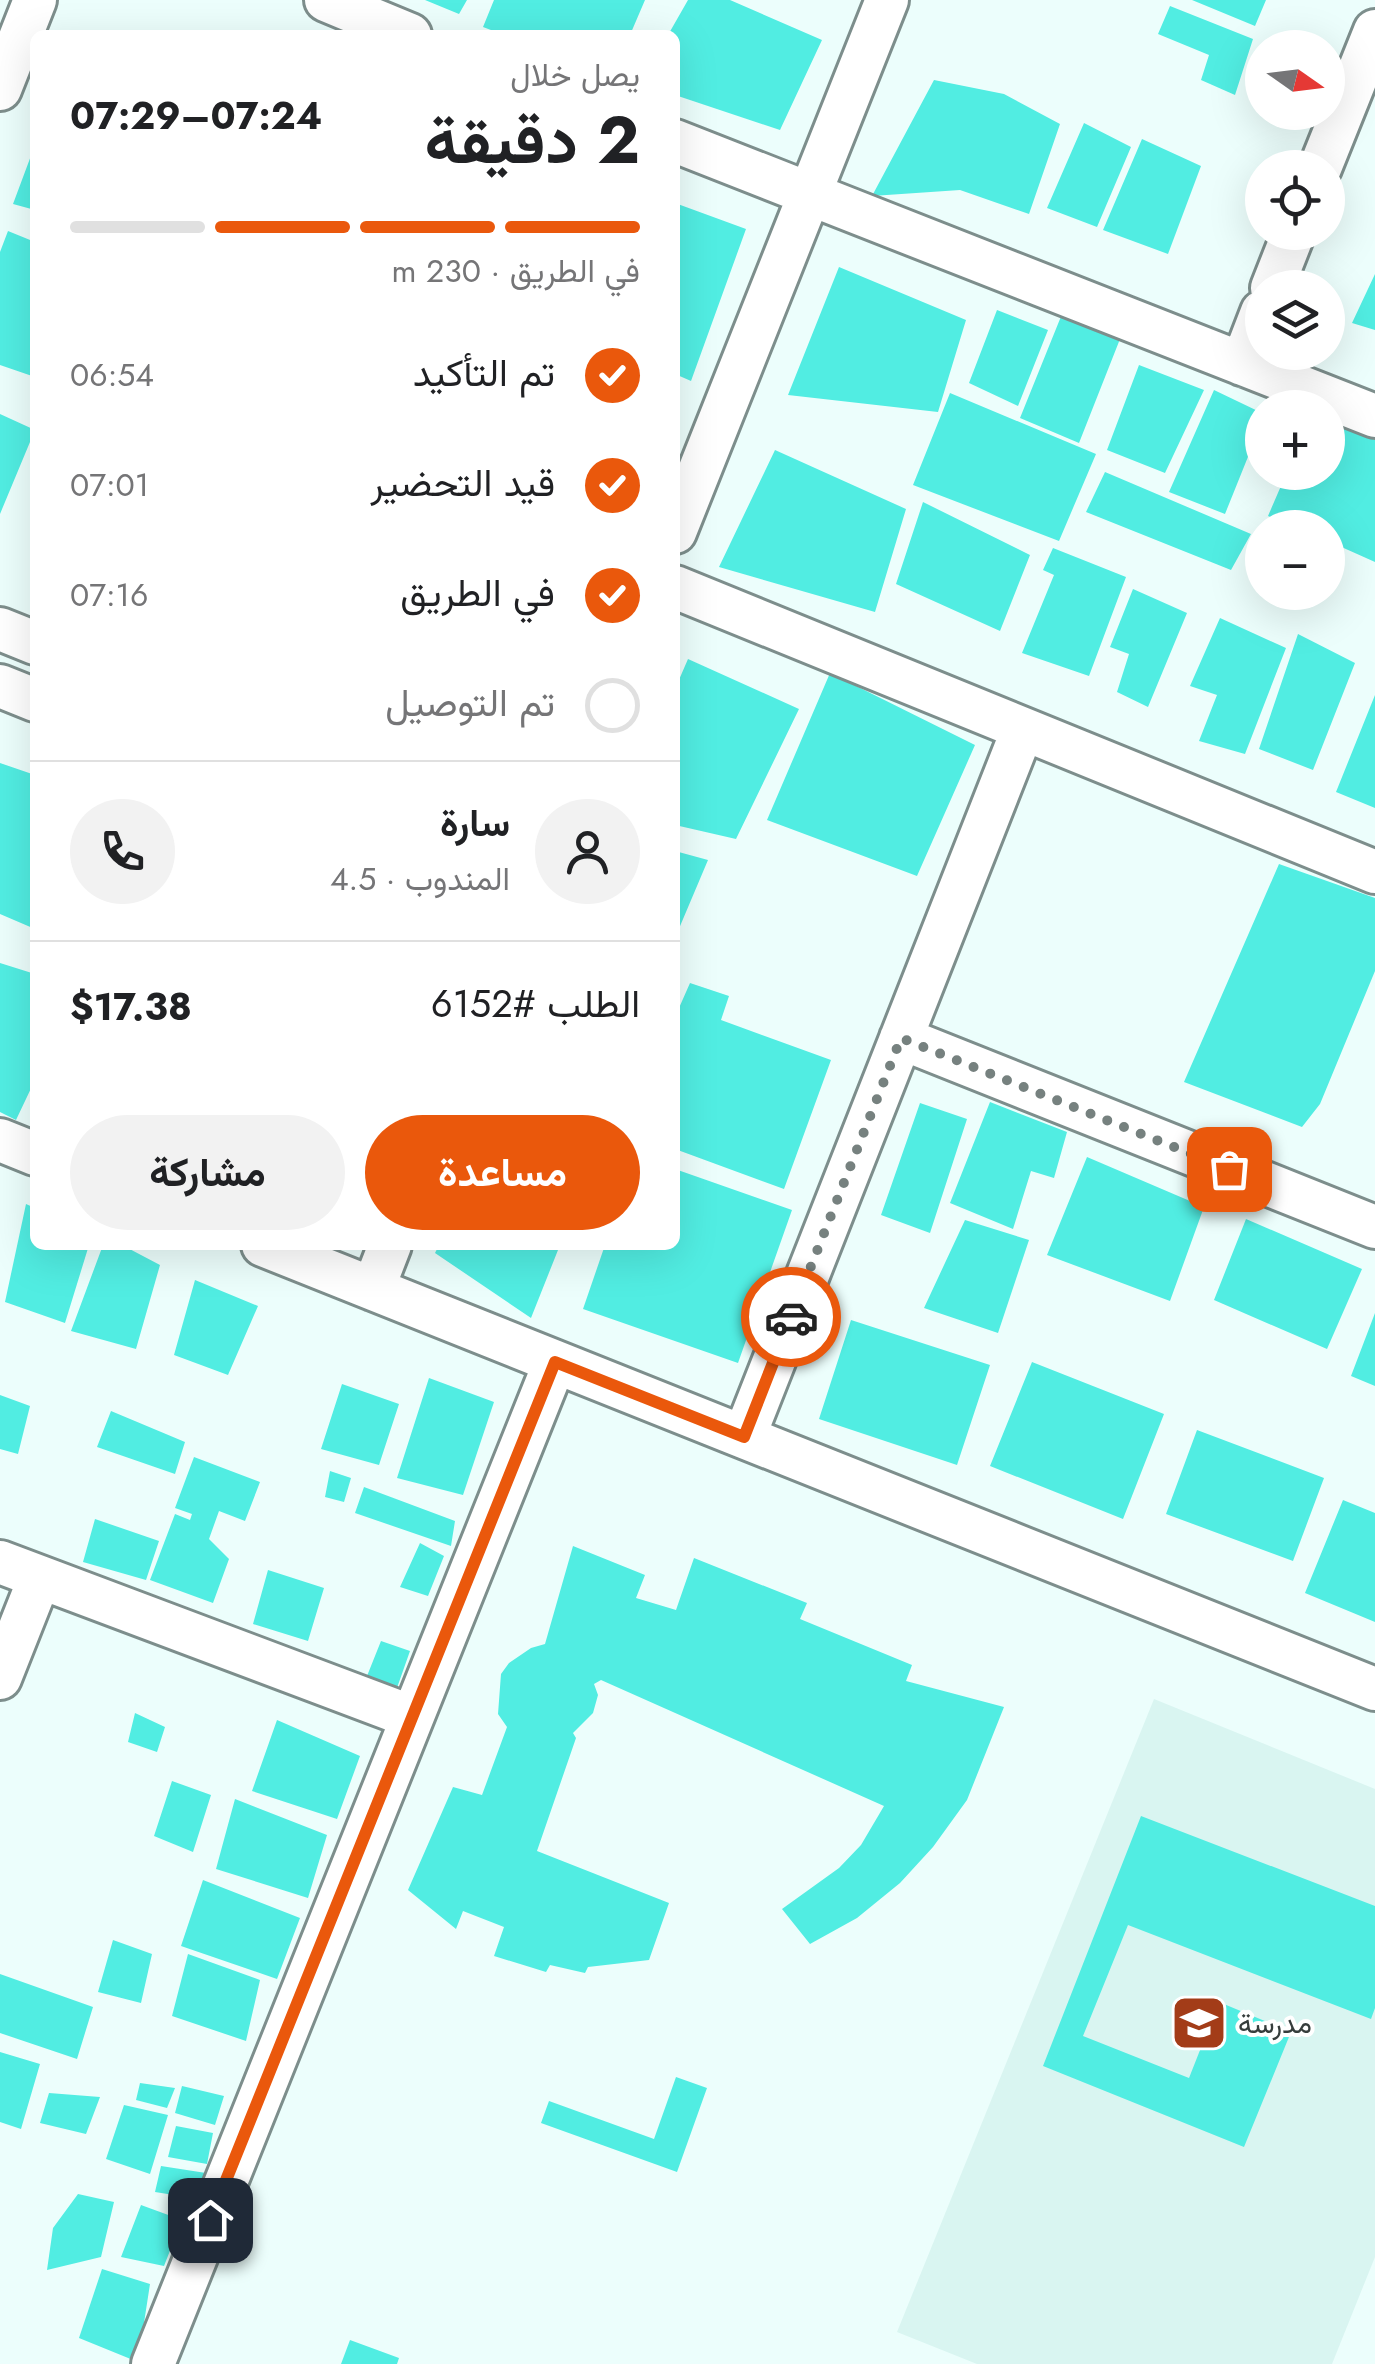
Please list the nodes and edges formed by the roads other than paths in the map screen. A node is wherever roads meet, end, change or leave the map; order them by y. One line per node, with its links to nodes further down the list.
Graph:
1 (35, 0): 6 (street)
2 (326, 0): 4 (street)
3 (888, 0): 9 (street)
4 (398, 30)
5 (1375, 31): 8 (street)
6 (0, 88)
7 (680, 143): 9 (street)
8 (1327, 150)
9 (809, 194): 11 (street); 13 (street)
10 (1245, 356): 11 (street)
11 (1242, 364): 12 (street)
12 (1375, 416)
13 (680, 519)
14 (680, 589): 19 (street)
15 (0, 629): 16 (street)
16 (30, 641)
17 (0, 686): 18 (street)
18 (30, 698)
19 (1023, 729): 20 (street); 21 (street)
20 (1375, 872)
21 (901, 1038): 24 (street); 29 (street)
22 (0, 1140): 23 (street)
23 (30, 1152)
24 (1375, 1228)
25 (276, 1250): 27 (street)
26 (388, 1250): 27 (street)
27 (373, 1289): 28 (street)
28 (555, 1362): 29 (street); 34 (street)
29 (744, 1437): 33 (street)
30 (0, 1562): 31 (street)
31 (40, 1577): 32 (street); 34 (street)
32 (0, 1678)
33 (1375, 1689)
34 (412, 1717): 35 (street)
35 (152, 2364)

